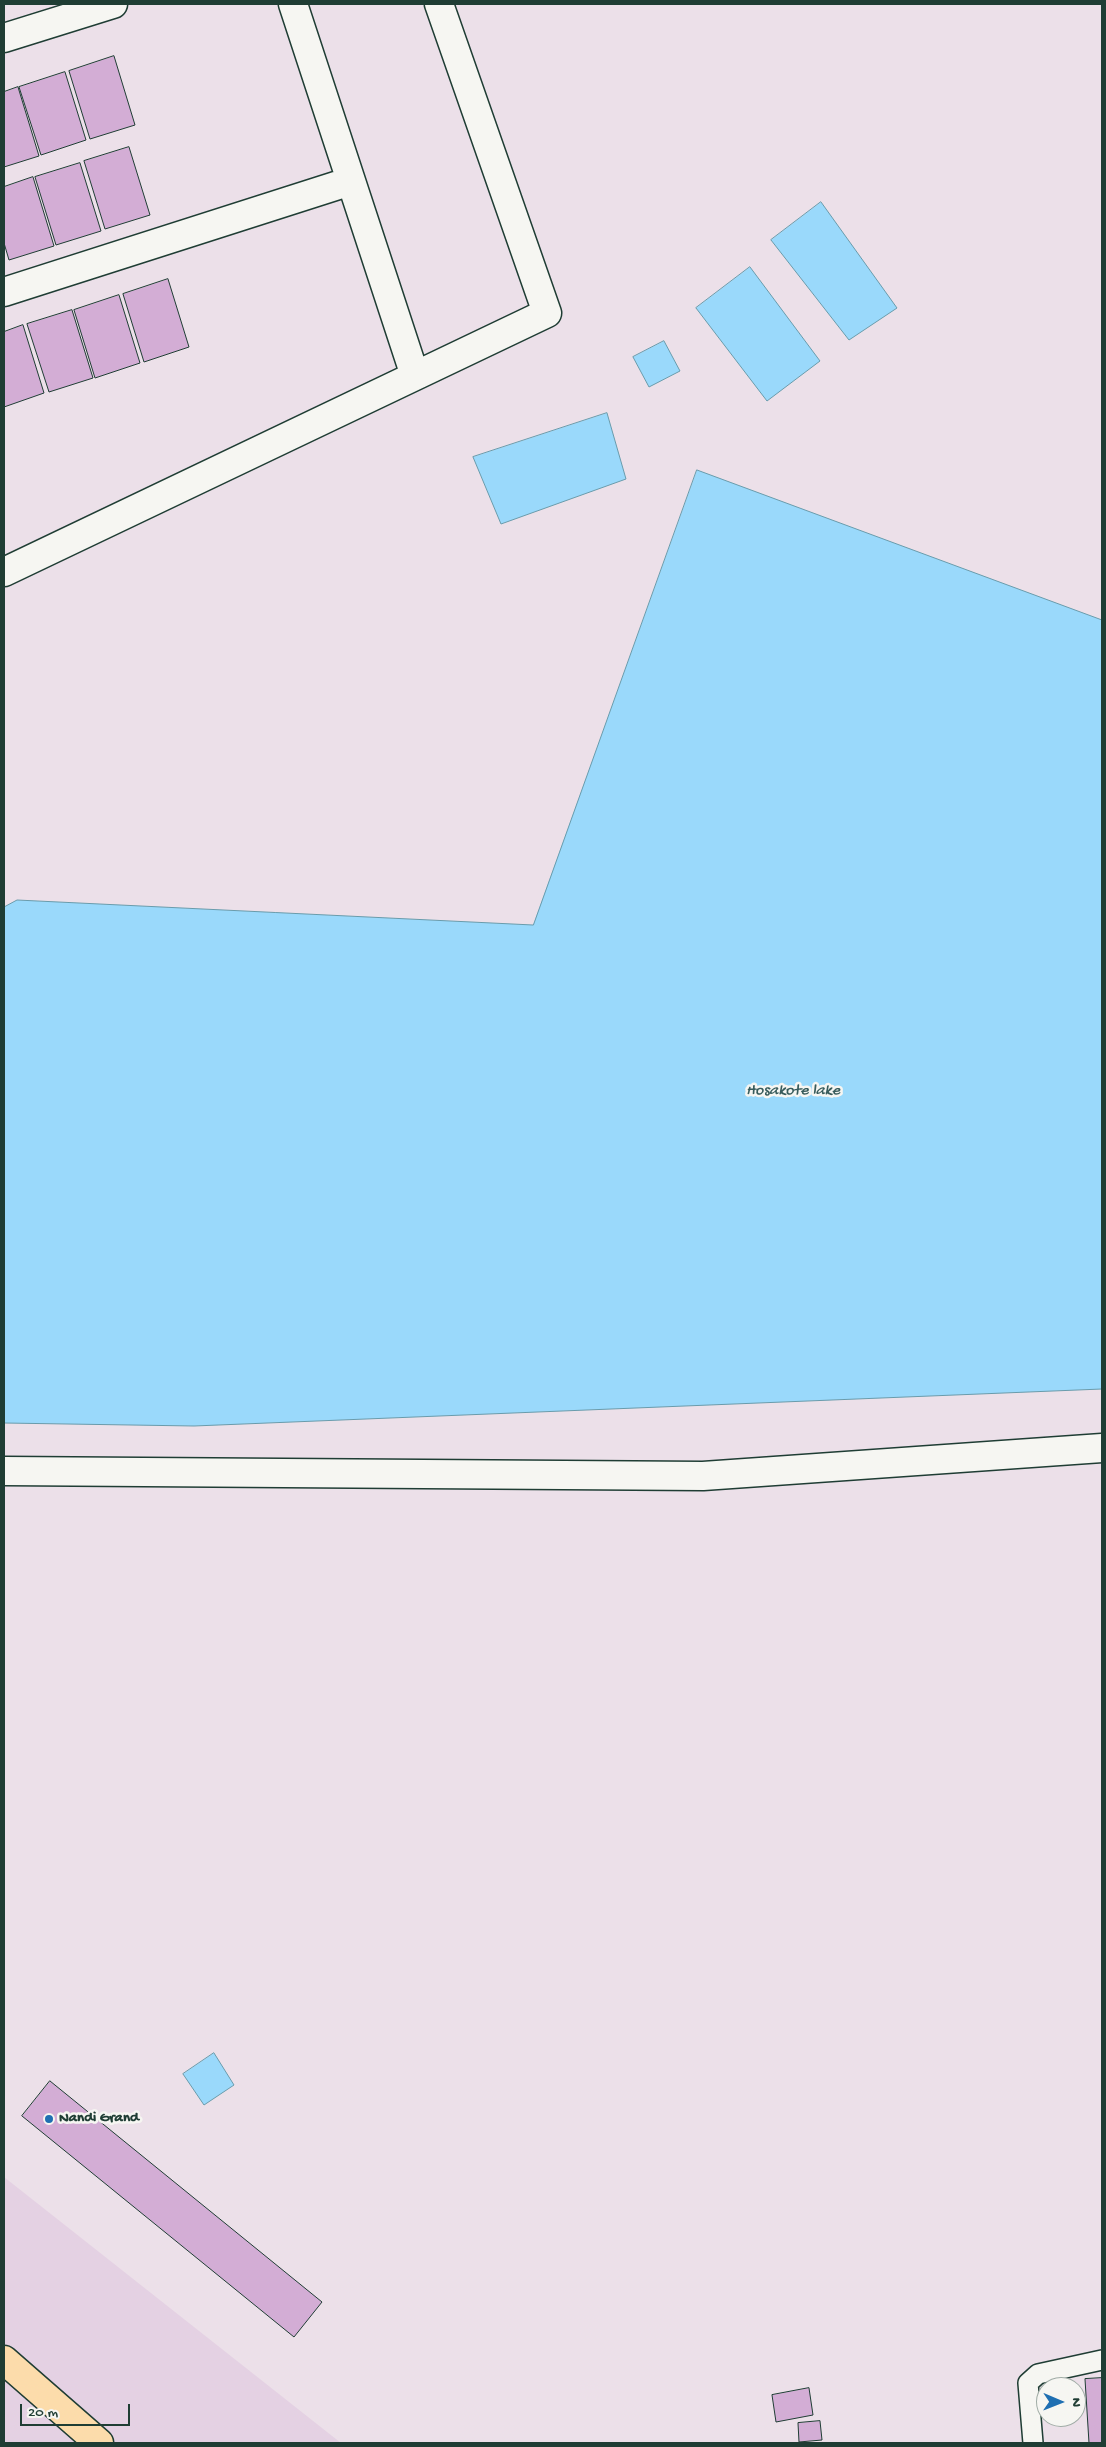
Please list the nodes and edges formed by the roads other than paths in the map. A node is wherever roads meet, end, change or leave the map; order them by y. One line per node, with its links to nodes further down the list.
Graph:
1 (113, 4): 4 (street)
2 (293, 4): 5 (street)
3 (439, 4): 7 (street)
4 (4, 38)
5 (351, 181): 6 (street); 7 (street)
6 (4, 292)
7 (415, 376): 8 (street)
8 (4, 572)
9 (1102, 1448): 10 (street)
10 (4, 1471)
11 (4, 2360): 13 (highway)
12 (1102, 2360): 14 (lane)
13 (99, 2443)
14 (1033, 2443)

